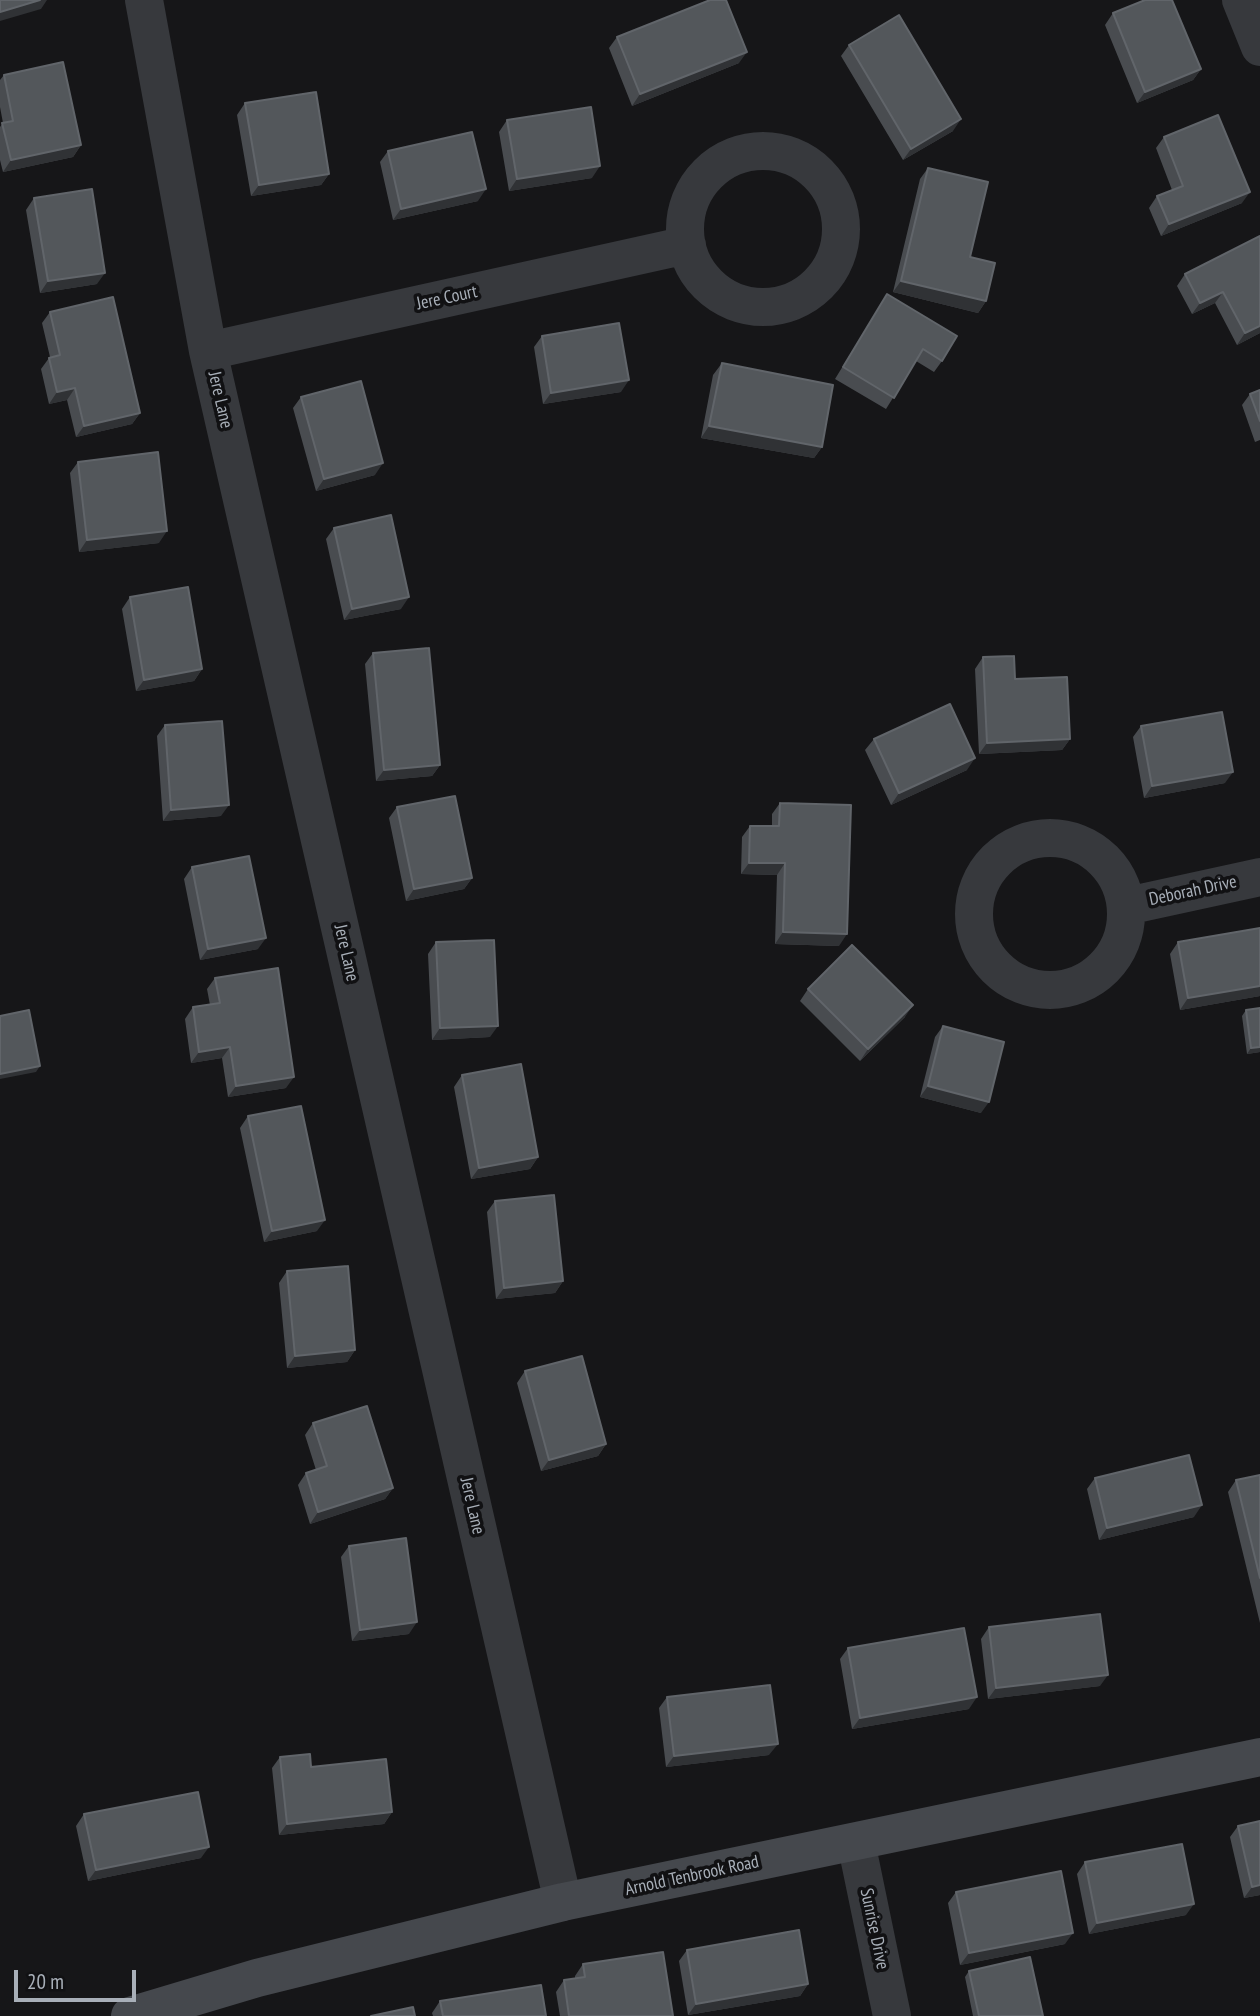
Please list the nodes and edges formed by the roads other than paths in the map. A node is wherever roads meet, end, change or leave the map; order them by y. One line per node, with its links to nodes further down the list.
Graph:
1 (144, 0): 5 (street, Jere Lane)
2 (1241, 0): 3 (street)
3 (1260, 47)
4 (687, 245): 4 (street); 5 (street, Jere Court)
5 (208, 351): 10 (street, Jere Lane)
6 (1260, 877): 7 (street, Deborah Drive)
7 (1126, 906)
8 (1260, 1757): 9 (street, Arnold Tenbrook Road)
9 (856, 1842): 10 (street, Arnold Tenbrook Road); 12 (street, Sunrise Drive)
10 (563, 1902): 11 (street, Arnold Tenbrook Road)
11 (130, 2016)
12 (892, 2016)

